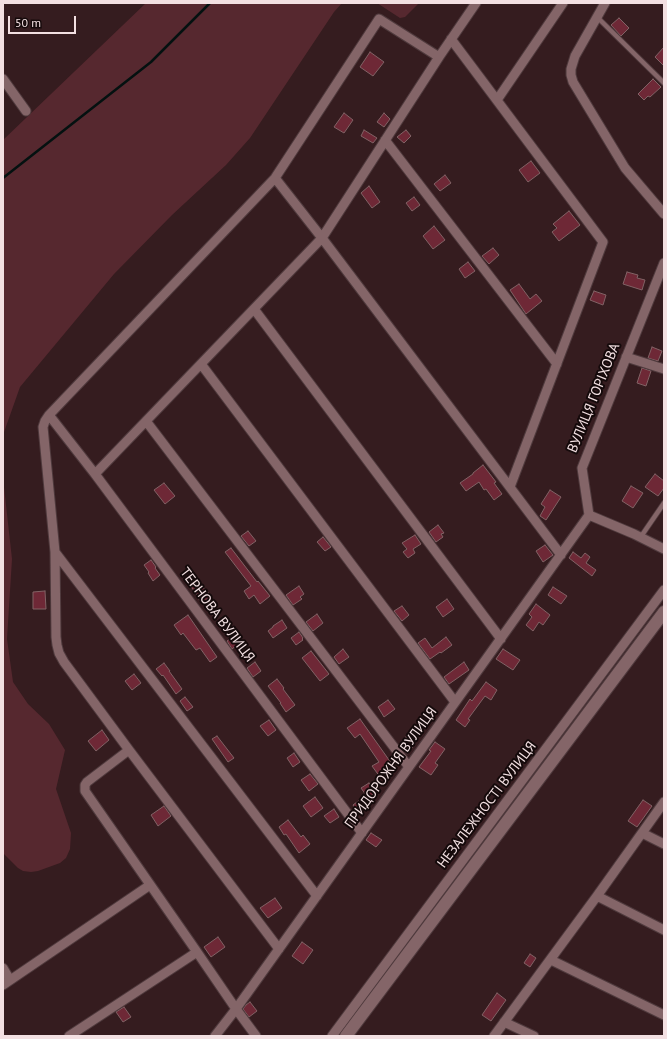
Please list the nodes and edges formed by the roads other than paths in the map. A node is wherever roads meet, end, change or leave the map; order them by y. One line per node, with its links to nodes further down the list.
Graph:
1 (476, 3): 5 (street)
2 (563, 3): 9 (street)
3 (605, 3): 4 (street)
4 (597, 17): 8 (lane); 13 (street)
5 (451, 39): 6 (street); 9 (street)
6 (439, 58): 11 (street); 12 (street)
7 (3, 79): 10 (street)
8 (664, 83)
9 (496, 100): 19 (street)
10 (26, 111)
11 (385, 140): 14 (street); 19 (street)
12 (275, 178): 14 (street); 21 (street)
13 (664, 214)
14 (322, 238): 16 (street); 24 (street)
15 (664, 265): 17 (street, ВУЛИЦЯ ГОРІХОВА)
16 (254, 309): 18 (street); 33 (street)
17 (626, 357): 20 (street); 26 (street, ВУЛИЦЯ ГОРІХОВА)
18 (201, 364): 22 (street); 34 (street)
19 (557, 364): 24 (street)
20 (664, 369)
21 (50, 415): 23 (street, ТЕРНОВА ВУЛИЦЯ); 29 (street)
22 (146, 421): 23 (street); 36 (street)
23 (95, 474): 38 (street, ТЕРНОВА ВУЛИЦЯ)
24 (510, 487): 30 (street)
25 (664, 503): 27 (lane)
26 (589, 515): 27 (street); 30 (street, ПРИДОРОЖНЯ ВУЛИЦЯ)
27 (640, 538): 28 (street)
28 (664, 549)
29 (54, 552): 35 (street); 42 (street)
30 (561, 555): 33 (street, ПРИДОРОЖНЯ ВУЛИЦЯ)
31 (664, 590): 56 (street, НЕЗАЛЕЖНОСТІ ВУЛИЦЯ)
32 (664, 612): 57 (main road)
33 (501, 639): 34 (street, ПРИДОРОЖНЯ ВУЛИЦЯ)
34 (455, 702): 36 (street, ПРИДОРОЖНЯ ВУЛИЦЯ)
35 (129, 750): 41 (street); 45 (street)
36 (409, 767): 38 (street, ПРИДОРОЖНЯ ВУЛИЦЯ)
37 (664, 802): 39 (street)
38 (362, 833): 42 (street, ПРИДОРОЖНЯ ВУЛИЦЯ)
39 (642, 833): 40 (street); 43 (street)
40 (664, 844)
41 (150, 885): 46 (street); 49 (street)
42 (317, 896): 45 (street, ПРИДОРОЖНЯ ВУЛИЦЯ)
43 (597, 896): 44 (street); 47 (street)
44 (664, 930)
45 (278, 949): 50 (street, ПРИДОРОЖНЯ ВУЛИЦЯ)
46 (197, 952): 50 (street); 53 (street)
47 (551, 960): 51 (street); 52 (street)
48 (3, 968): 49 (street)
49 (7, 982)
50 (236, 1009): 54 (street, ПРИДОРОЖНЯ ВУЛИЦЯ); 55 (street)
51 (664, 1015)
52 (504, 1022): 58 (street); 59 (street)
53 (70, 1036)
54 (214, 1036)
55 (256, 1036)
56 (332, 1036)
57 (346, 1036)
58 (494, 1036)
59 (534, 1036)

